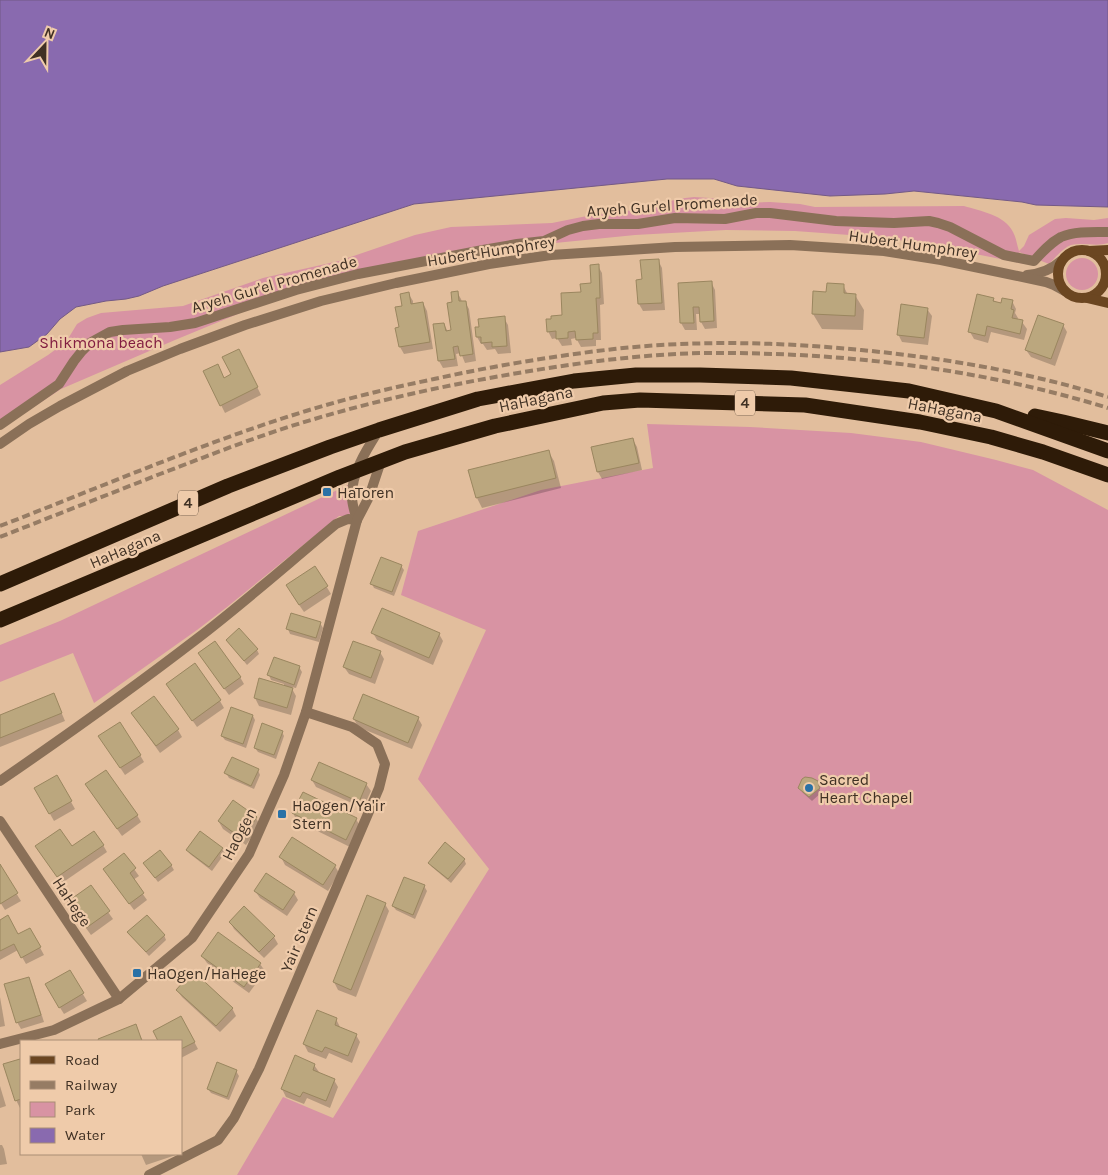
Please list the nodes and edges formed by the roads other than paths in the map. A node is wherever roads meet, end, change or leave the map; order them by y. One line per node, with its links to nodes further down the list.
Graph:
1 (1108, 232): 11 (street, Aryeh Gur'el Promenade)
2 (1108, 250): 3 (street)
3 (1089, 251): 4 (street); 6 (street)
4 (1061, 261): 5 (street, Hubert Humphrey); 7 (street)
5 (1018, 276): 7 (street, Hubert Humphrey); 14 (street, Hubert Humphrey)
6 (1107, 277): 8 (street)
7 (1065, 291): 8 (street)
8 (1086, 298): 9 (street)
9 (1108, 303)
10 (996, 411): 12 (highway, HaHagana / 4); 13 (highway); 15 (highway, HaHagana / 4)
11 (0, 425)
12 (380, 430): 17 (street, HaOgen); 20 (highway, HaHagana / 4)
13 (1108, 433)
14 (0, 444)
15 (1108, 451)
16 (381, 461): 17 (highway, HaHagana / 4); 18 (highway, HaHagana / 4); 19 (street, HaOgen)
17 (357, 470): 19 (street, HaOgen); 21 (highway, HaHagana / 4)
18 (1108, 475)
19 (357, 520): 22 (street, HaOgen); 23 (street)
20 (0, 584)
21 (0, 620)
22 (306, 712): 25 (street, HaOgen); 27 (street, Yair Stern)
23 (0, 781)
24 (0, 821): 25 (street, HaHege)
25 (119, 999): 26 (street, HaOgen)
26 (0, 1044)
27 (149, 1175)

